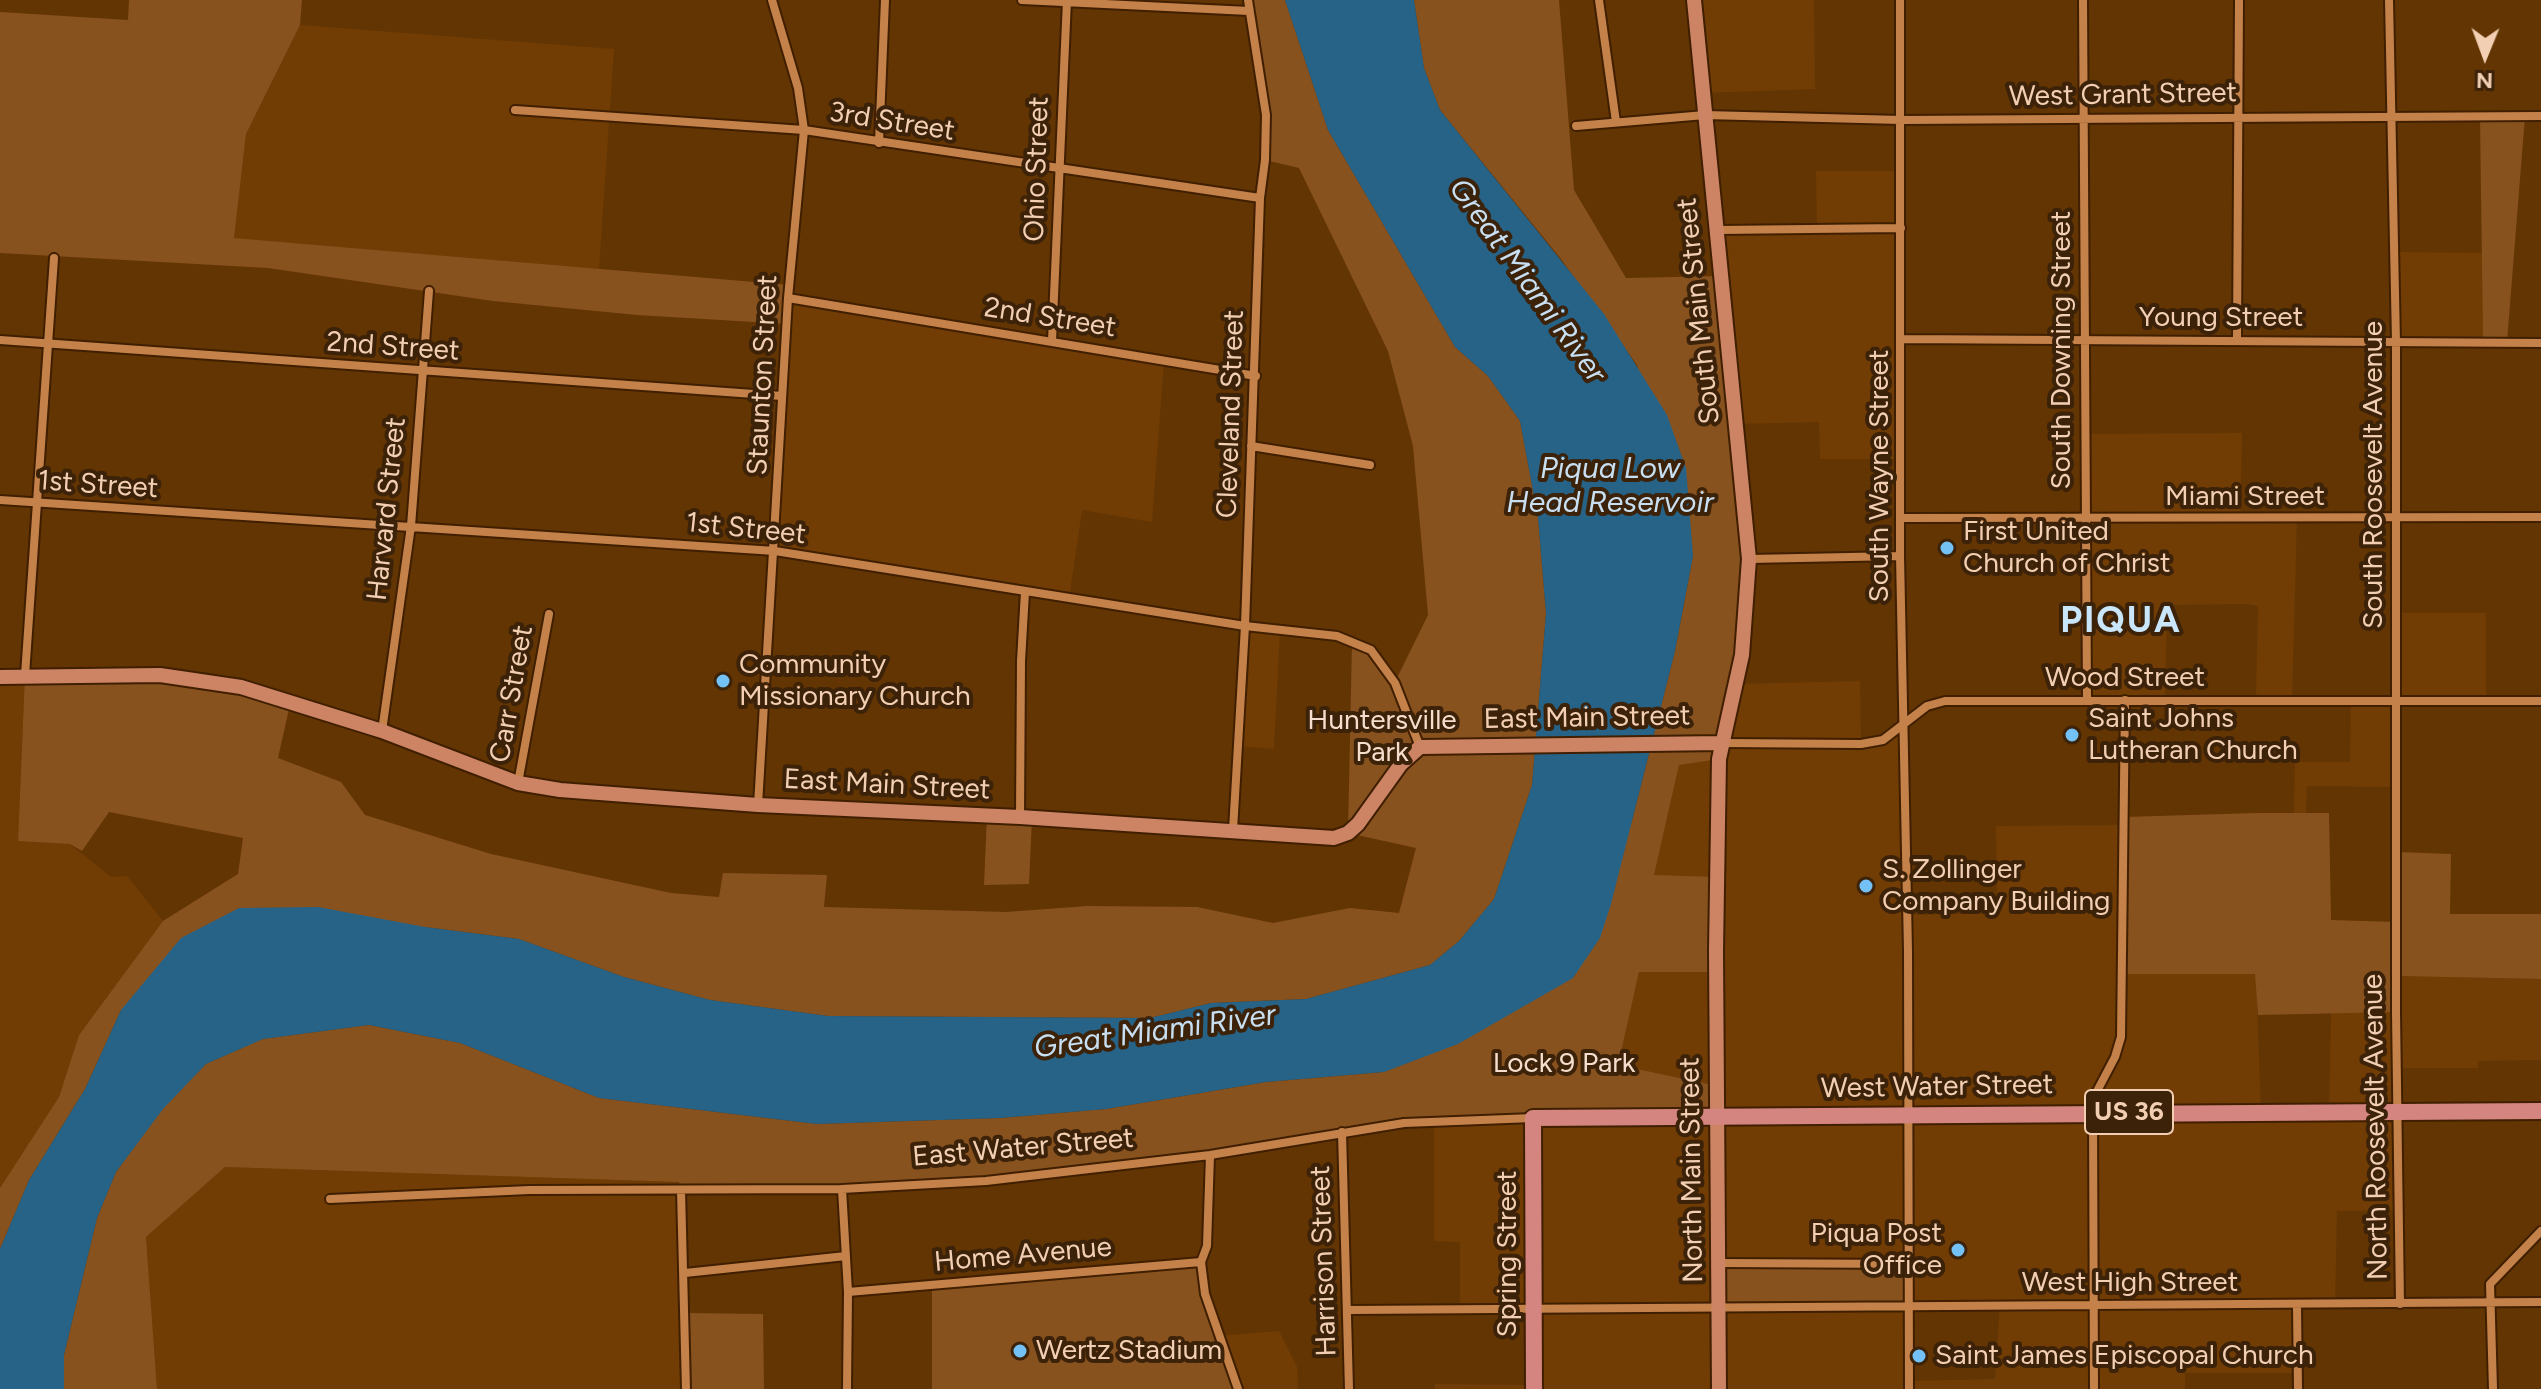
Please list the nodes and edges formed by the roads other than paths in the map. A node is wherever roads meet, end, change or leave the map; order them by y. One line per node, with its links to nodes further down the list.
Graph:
1 (772, 0): 22 (street, Staunton Street)
2 (885, 0): 23 (street)
3 (1022, 0): 11 (street)
4 (1248, 0): 12 (street, Cleveland Street)
5 (1599, 0): 20 (street)
6 (1694, 0): 14 (street, South Main Street)
7 (1900, 0): 19 (street, South Wayne Street)
8 (2083, 0): 15 (street, South Downing Street)
9 (2239, 0): 16 (street)
10 (2389, 0): 17 (street, South Roosevelt Avenue)
11 (1066, 1): 12 (street); 24 (street, Ohio Street)
12 (1249, 11): 25 (street, Cleveland Street)
13 (515, 110): 22 (street, 3rd Street)
14 (1705, 115): 19 (street, West Grant Street); 20 (street, West Grant Street); 27 (street, South Main Street)
15 (2083, 116): 16 (street, West Grant Street); 19 (street, West Grant Street); 33 (street, South Downing Street)
16 (2239, 116): 17 (street, West Grant Street); 34 (street)
17 (2390, 116): 18 (street, West Grant Street); 36 (street, South Roosevelt Avenue)
18 (2541, 116)
19 (1901, 120): 26 (street, South Wayne Street)
20 (1616, 122): 21 (street, West Grant Street)
21 (1576, 126)
22 (804, 130): 23 (street, 3rd Street); 30 (street, Staunton Street)
23 (879, 143): 24 (street, 3rd Street)
24 (1059, 168): 25 (street, 3rd Street); 35 (street, Ohio Street)
25 (1260, 198): 40 (street, Cleveland Street)
26 (1901, 228): 27 (street); 31 (street, South Wayne Street)
27 (1718, 230): 53 (street, South Main Street)
28 (54, 258): 38 (street)
29 (429, 291): 39 (street, Harvard Street)
30 (788, 298): 35 (street, 2nd Street); 41 (street, Staunton Street)
31 (1901, 339): 33 (street, Young Street); 47 (street, South Wayne Street)
32 (0, 340): 38 (street, 2nd Street)
33 (2084, 340): 34 (street, Young Street); 49 (street, South Downing Street)
34 (2237, 340): 36 (street, Young Street)
35 (1052, 341): 40 (street, 2nd Street)
36 (2396, 342): 37 (street, Young Street); 48 (street, South Roosevelt Avenue)
37 (2541, 343)
38 (49, 344): 39 (street, 2nd Street); 45 (street)
39 (423, 372): 41 (street, 2nd Street); 50 (street, Harvard Street)
40 (1256, 376): 42 (street, Cleveland Street)
41 (782, 396): 51 (street, Staunton Street)
42 (1251, 446): 43 (street); 56 (street, Cleveland Street)
43 (1370, 465)
44 (0, 500): 45 (street, 1st Street)
45 (35, 504): 50 (street, 1st Street); 57 (street)
46 (2541, 517): 48 (street, Miami Street)
47 (1901, 518): 49 (street, Miami Street); 52 (street, South Wayne Street)
48 (2395, 518): 49 (street, Miami Street); 61 (street, South Roosevelt Avenue)
49 (2085, 519): 59 (street, South Downing Street)
50 (411, 526): 51 (street, 1st Street); 64 (street, Harvard Street)
51 (775, 551): 54 (street, 1st Street); 68 (street, Staunton Street)
52 (1900, 556): 53 (street); 63 (street, South Wayne Street)
53 (1749, 559): 65 (street, South Main Street)
54 (1025, 592): 56 (street, 1st Street); 69 (street)
55 (549, 614): 67 (street, Carr Street)
56 (1245, 626): 66 (street, 1st Street); 70 (street, Cleveland Street)
57 (25, 675): 58 (street, East Main Street); 64 (street, East Main Street)
58 (0, 677)
59 (2087, 699): 60 (street, Wood Street); 63 (street, Wood Street)
60 (2125, 700): 61 (street, Wood Street); 74 (street)
61 (2398, 700): 62 (street, Wood Street); 71 (street, South Roosevelt Avenue)
62 (2541, 701)
63 (1903, 726): 65 (street, Wood Street); 76 (street, South Wayne Street)
64 (382, 731): 67 (street, East Main Street)
65 (1722, 743): 66 (street, East Main Street); 72 (street, South Main Street)
66 (1420, 747): 70 (street, East Main Street)
67 (518, 783): 68 (street, East Main Street)
68 (758, 805): 69 (street, East Main Street)
69 (1020, 817): 70 (street, East Main Street)
70 (1233, 830)
71 (2397, 949): 75 (street, North Roosevelt Avenue)
72 (1716, 951): 77 (street, North Main Street)
73 (2541, 1111): 75 (main road, West Water Street / US 36)
74 (2093, 1112): 75 (main road, West Water Street / US 36); 76 (main road, West Water Street / US 36); 94 (street)
75 (2398, 1112): 93 (street, North Roosevelt Avenue)
76 (1909, 1113): 77 (main road, West Water Street / US 36); 88 (street, South Wayne Street)
77 (1718, 1116): 78 (main road, East Water Street / US 36); 87 (street, North Main Street)
78 (1533, 1118): 79 (street, East Water Street); 98 (main road, Spring Street)
79 (1342, 1132): 80 (street, East Water Street); 97 (street, Harrison Street)
80 (1210, 1155): 81 (street, East Water Street); 86 (street)
81 (842, 1189): 82 (street, East Water Street); 85 (street)
82 (681, 1190): 83 (street, East Water Street); 89 (street)
83 (330, 1199)
84 (2541, 1231): 92 (street)
85 (846, 1256): 89 (street); 90 (street)
86 (1201, 1262): 90 (street, Home Avenue); 102 (street)
87 (1719, 1263): 88 (street); 99 (street, North Main Street)
88 (1909, 1264): 96 (street, South Wayne Street)
89 (685, 1273): 100 (street)
90 (848, 1292): 101 (street)
91 (2541, 1302): 92 (street, West High Street)
92 (2492, 1303): 93 (street, West High Street); 109 (street)
93 (2400, 1304): 95 (street, West High Street)
94 (2094, 1305): 95 (street, West High Street); 96 (street, West High Street); 107 (street)
95 (2297, 1306): 108 (street)
96 (1909, 1307): 99 (street, West High Street); 106 (street, South Wayne Street)
97 (1348, 1310): 98 (street, West High Street); 103 (street, Harrison Street)
98 (1534, 1310): 99 (street, West High Street); 104 (main road, Spring Street)
99 (1719, 1310): 105 (street, North Main Street)
100 (686, 1389)
101 (847, 1389)
102 (1238, 1389)
103 (1349, 1389)
104 (1534, 1389)
105 (1719, 1389)
106 (1909, 1389)
107 (2094, 1389)
108 (2298, 1389)
109 (2493, 1389)

